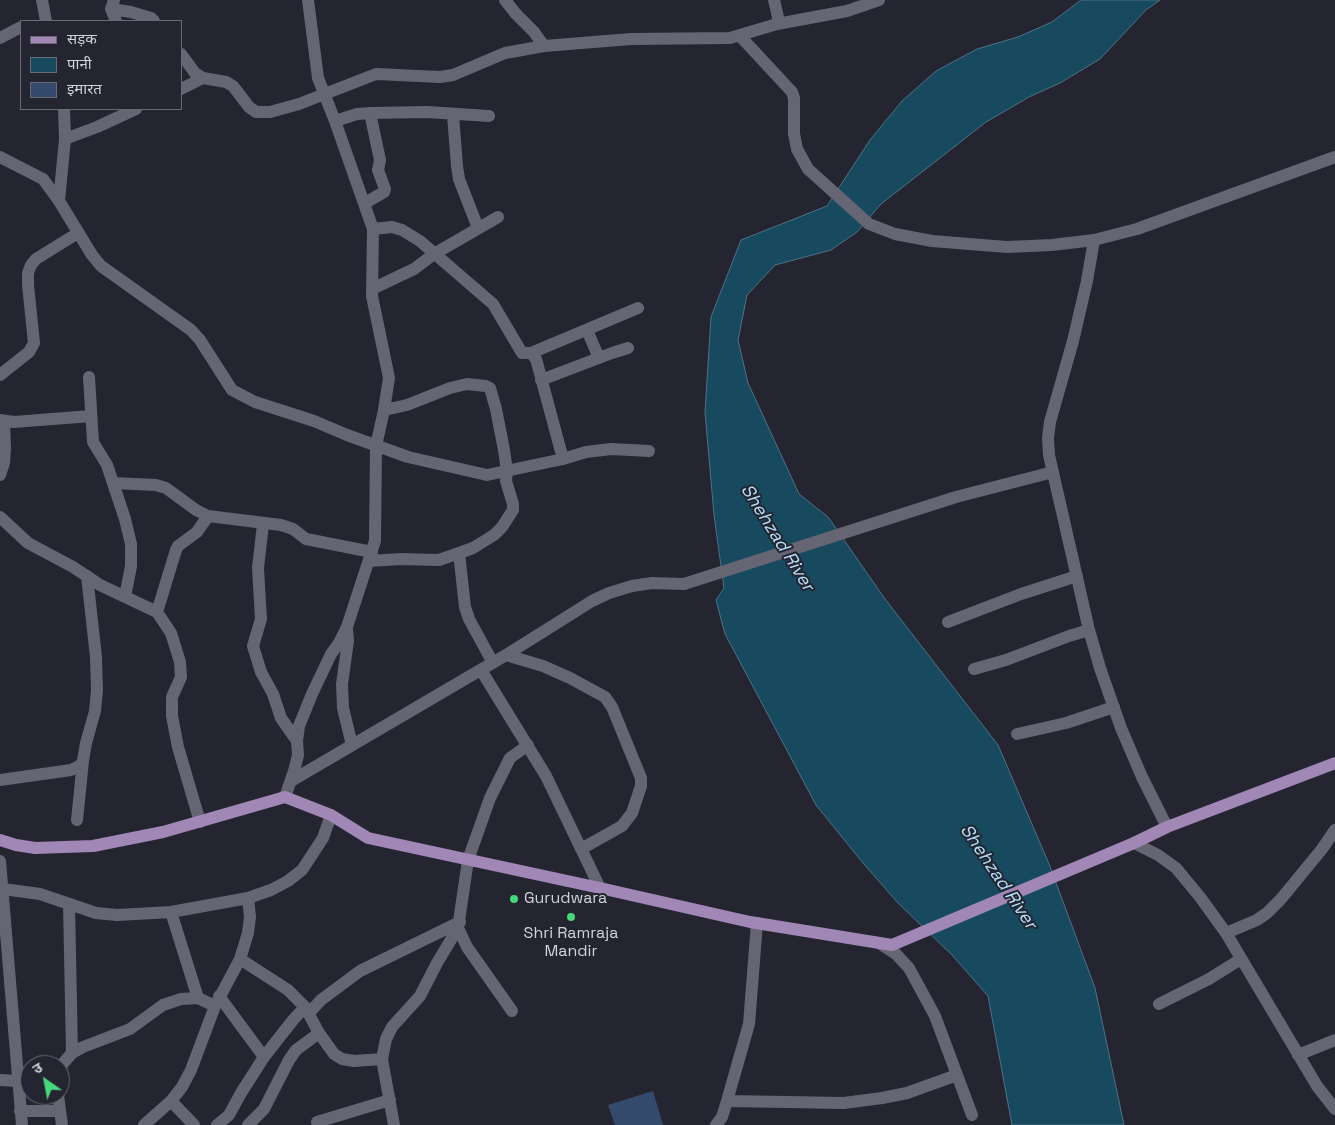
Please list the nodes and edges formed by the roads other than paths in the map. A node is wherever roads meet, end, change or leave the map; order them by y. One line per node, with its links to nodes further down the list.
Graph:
1 (42, 0): 8 (street)
2 (308, 0): 19 (street)
3 (505, 0): 15 (street)
4 (774, 0): 11 (street)
5 (879, 0): 6 (street)
6 (862, 3): 11 (street)
7 (112, 4): 9 (street); 10 (street)
8 (42, 20)
9 (116, 20)
10 (153, 20)
11 (777, 24): 13 (street)
12 (20, 28): 14 (street)
13 (740, 36): 15 (street); 35 (street)
14 (0, 38)
15 (544, 46): 19 (street)
16 (182, 55): 17 (street)
17 (203, 78): 18 (street); 19 (street)
18 (182, 88)
19 (325, 93): 25 (street)
20 (64, 110): 26 (street)
21 (134, 110): 26 (street)
22 (370, 113): 23 (street); 25 (street); 30 (street)
23 (453, 115): 24 (street); 32 (street)
24 (489, 116)
25 (335, 121): 30 (street)
26 (65, 140): 29 (street)
27 (0, 157): 29 (street)
28 (1335, 157): 35 (street)
29 (59, 201): 34 (street)
30 (366, 204): 33 (street)
31 (498, 217): 32 (street)
32 (478, 228): 36 (street)
33 (373, 229): 36 (street); 37 (street)
34 (78, 233): 43 (street); 49 (street)
35 (1094, 240): 53 (street)
36 (434, 254): 37 (street); 41 (street)
37 (372, 289): 46 (street)
38 (638, 308): 39 (street)
39 (587, 330): 41 (street); 42 (street)
40 (628, 348): 42 (street)
41 (531, 353): 45 (street)
42 (598, 358): 45 (street)
43 (0, 374)
44 (89, 378): 47 (street)
45 (541, 380): 51 (street)
46 (384, 410): 49 (street); 52 (street)
47 (91, 416): 48 (street); 55 (street)
48 (2, 420): 54 (street)
49 (376, 446): 52 (street); 60 (street)
50 (649, 451): 51 (street)
51 (563, 459): 52 (street)
52 (507, 471): 59 (street)
53 (1053, 472): 62 (street); 68 (street)
54 (0, 475)
55 (113, 483): 56 (street); 63 (street)
56 (208, 516): 58 (street); 64 (street)
57 (0, 517): 61 (street)
58 (263, 524): 60 (street); 74 (street)
59 (459, 553): 60 (street); 69 (street)
60 (371, 556): 66 (street)
61 (87, 576): 63 (street); 77 (street)
62 (1077, 576): 65 (street); 67 (street)
63 (125, 597): 64 (street)
64 (157, 612): 84 (street)
65 (948, 622)
66 (347, 627): 74 (street); 75 (street)
67 (1089, 630): 70 (street); 72 (street)
68 (506, 655): 69 (street); 89 (street)
69 (493, 663): 71 (street)
70 (974, 669)
71 (481, 670): 75 (street); 76 (street)
72 (1114, 708): 73 (street); 85 (street)
73 (1017, 734)
74 (297, 741): 80 (street)
75 (352, 745): 80 (street)
76 (528, 745): 89 (street); 91 (street)
77 (83, 761): 79 (street); 83 (street)
78 (1335, 763): 85 (main road)
79 (0, 780)
80 (291, 781): 81 (street)
81 (285, 797): 82 (main road); 84 (main road)
82 (331, 815): 91 (main road); 95 (street)
83 (77, 820)
84 (200, 822): 87 (main road)
85 (1167, 827): 88 (main road)
86 (1335, 830): 100 (street)
87 (0, 840)
88 (1134, 843): 100 (street); 101 (main road)
89 (581, 850): 94 (street)
90 (0, 860): 92 (street)
91 (468, 860): 94 (main road); 99 (street)
92 (1, 874): 93 (street)
93 (3, 888): 96 (street); 118 (street)
94 (600, 888): 98 (main road)
95 (248, 898): 97 (street); 102 (street)
96 (69, 904): 97 (street); 111 (street)
97 (171, 912): 104 (street)
98 (757, 923): 101 (main road); 121 (street)
99 (459, 925): 107 (street); 108 (street); 115 (street)
100 (1226, 933): 103 (street)
101 (878, 942): 116 (street)
102 (240, 958): 105 (street); 107 (street)
103 (1241, 959): 106 (street); 113 (street)
104 (198, 998): 105 (street); 111 (street)
105 (217, 1001): 114 (street); 120 (street)
106 (1159, 1004)
107 (307, 1010): 109 (street); 114 (street)
108 (512, 1011)
109 (318, 1034): 115 (street); 133 (street)
110 (1335, 1040): 113 (street)
111 (72, 1053): 112 (street)
112 (70, 1055)
113 (1298, 1055): 123 (street)
114 (264, 1057): 132 (street)
115 (382, 1059): 119 (street)
116 (958, 1075): 121 (street); 126 (street)
117 (0, 1080): 118 (street)
118 (18, 1081): 125 (street)
119 (390, 1100): 127 (street); 134 (street)
120 (171, 1101): 130 (street); 131 (street)
121 (727, 1101): 135 (street)
122 (59, 1105): 124 (street)
123 (1335, 1108)
124 (60, 1111): 125 (street); 129 (street)
125 (20, 1112): 128 (street)
126 (972, 1115)
127 (317, 1122)
128 (22, 1125)
129 (62, 1125)
130 (144, 1125)
131 (194, 1125)
132 (217, 1125)
133 (248, 1125)
134 (394, 1125)
135 (716, 1125)

